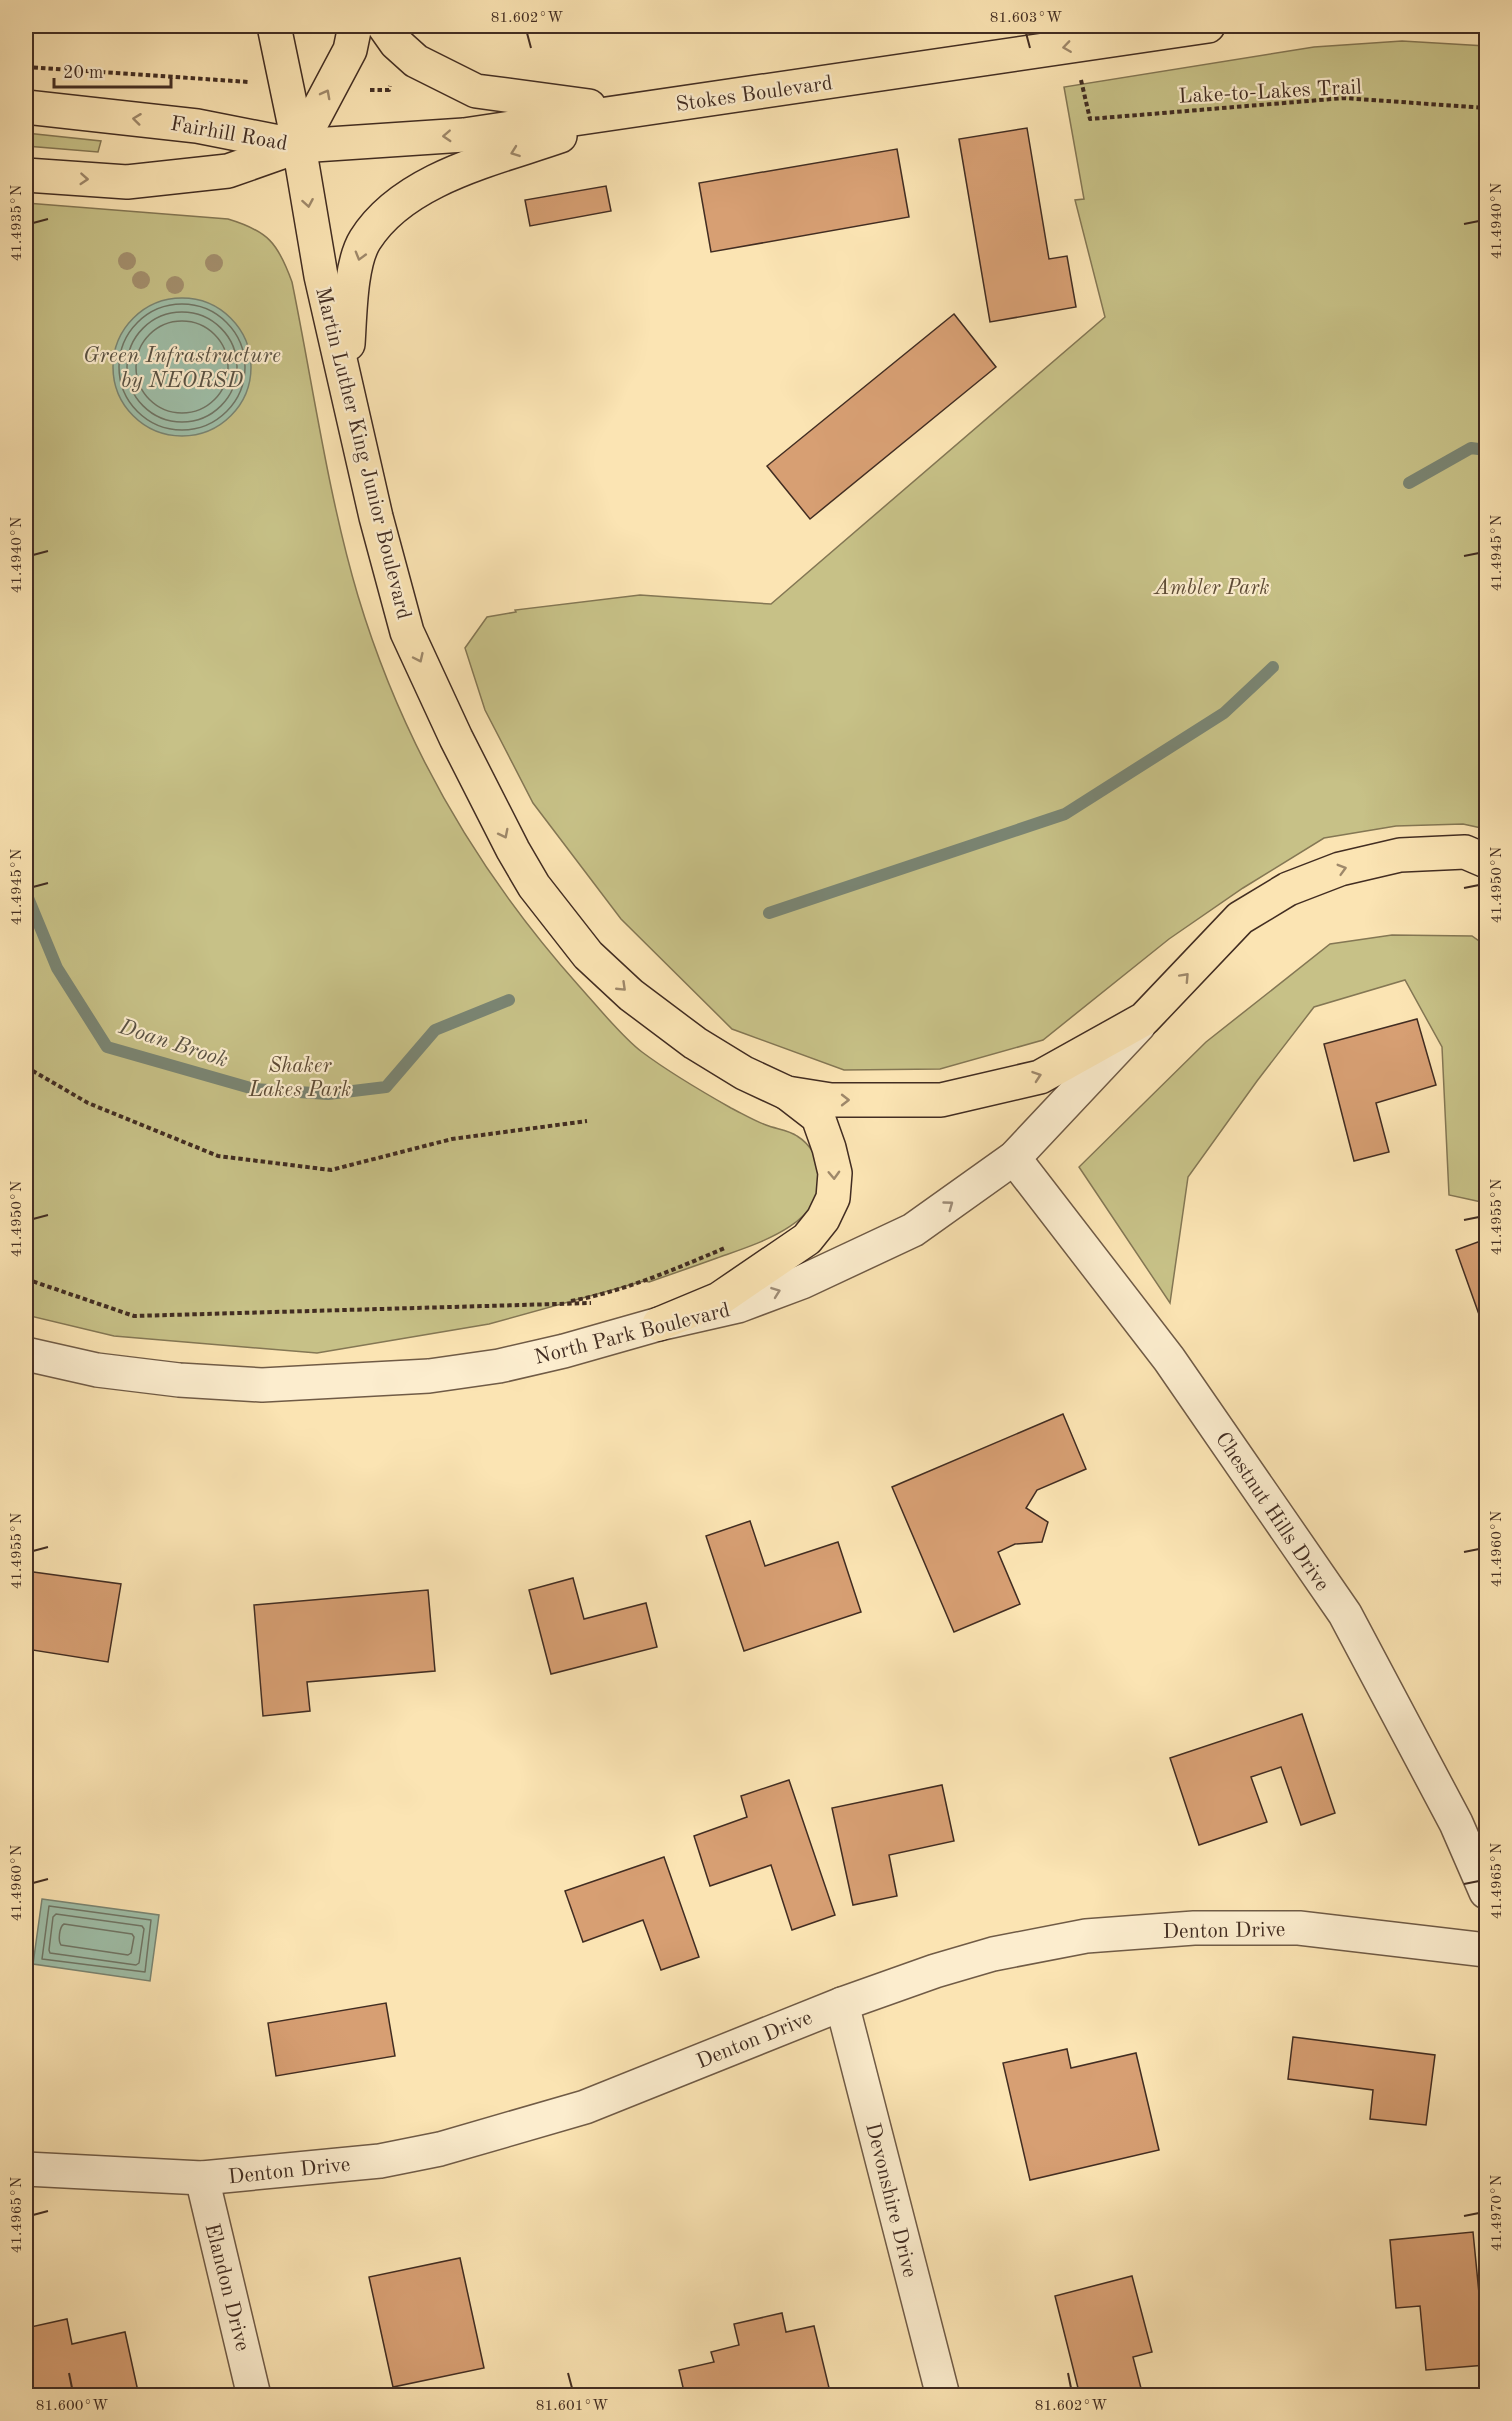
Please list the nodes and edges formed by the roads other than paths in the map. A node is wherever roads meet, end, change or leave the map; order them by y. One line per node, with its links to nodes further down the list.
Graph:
1 (274, 26): 7 (main road, Martin Luther King Junior Boulevard)
2 (355, 26): 7 (main road, one-way to 2)
3 (384, 26): 6 (main road)
4 (1208, 26): 6 (main road, Stokes Boulevard, one-way to 6)
5 (26, 107): 7 (main road, Fairhill Road, one-way to 5)
6 (630, 111): 7 (main road, Stokes Boulevard, one-way to 7); 9 (main road, one-way to 9)
7 (299, 146): 8 (main road, Fairhill Road, one-way to 7); 9 (main road, Martin Luther King Junior Boulevard, one-way to 9)
8 (26, 175)
9 (346, 379): 12 (main road, Martin Luther King Junior Boulevard, one-way to 12)
10 (1486, 861): 11 (main road, Martin Luther King Junior Boulevard, one-way to 10)
11 (1144, 1019): 12 (main road, Martin Luther King Junior Boulevard, one-way to 11); 13 (street, North Park Boulevard)
12 (787, 1093): 14 (main road, one-way to 14)
13 (1014, 1158): 14 (street, North Park Boulevard, one-way to 13); 16 (street, Chestnut Hills Drive)
14 (658, 1324): 15 (street, North Park Boulevard)
15 (26, 1354)
16 (1486, 1892)
17 (1486, 1950): 18 (street, Denton Drive)
18 (842, 2004): 20 (street, Denton Drive); 22 (street, Devonshire Drive)
19 (26, 2169): 20 (street, Denton Drive)
20 (202, 2178): 21 (street, Elandon Drive)
21 (255, 2396)
22 (943, 2396)

